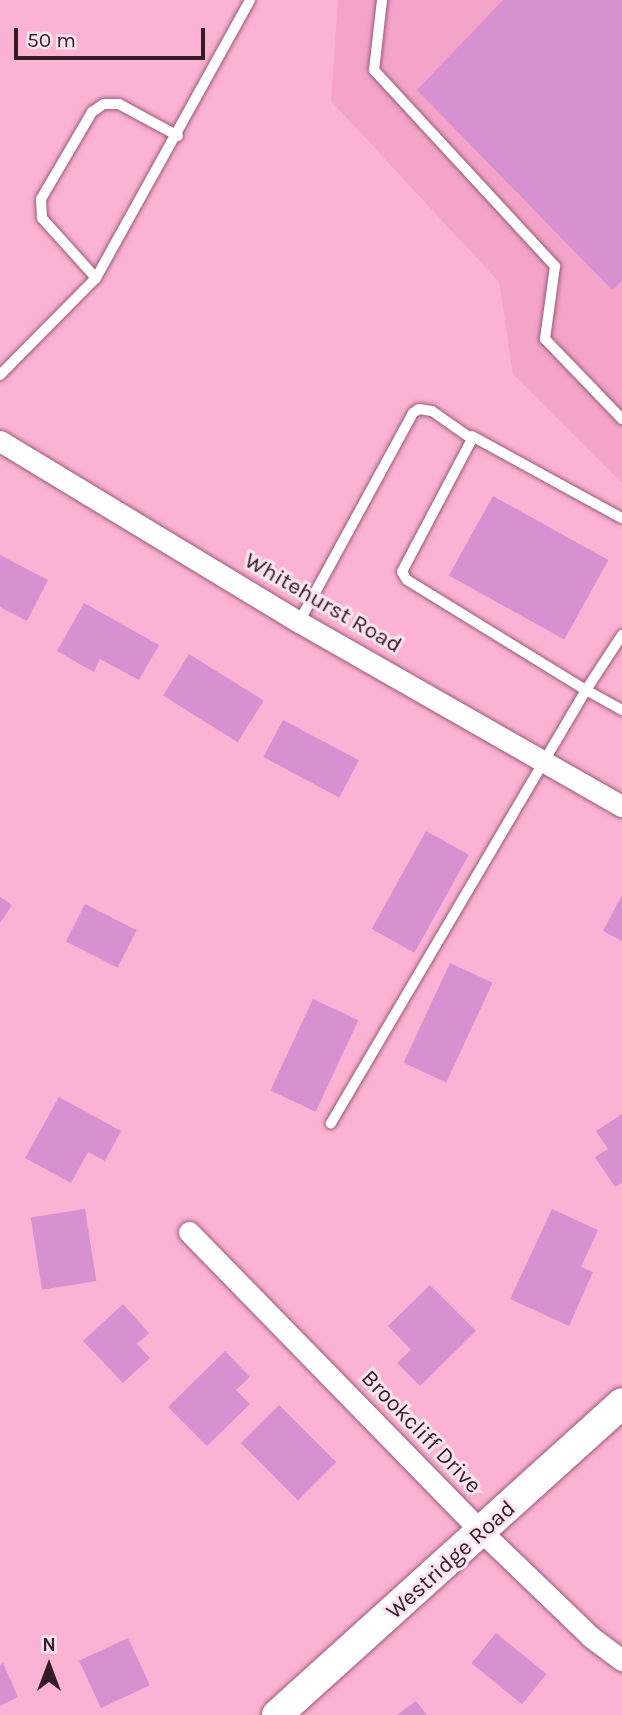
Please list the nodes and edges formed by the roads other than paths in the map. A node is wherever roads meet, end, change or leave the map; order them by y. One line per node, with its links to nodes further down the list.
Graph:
1 (250, 0): 3 (lane)
2 (382, 0): 6 (lane)
3 (178, 136): 4 (lane); 4 (lane)
4 (96, 278): 5 (lane)
5 (0, 375)
6 (622, 419)
7 (472, 436): 9 (lane); 10 (lane); 12 (lane)
8 (0, 441): 10 (street, Whitehurst Road)
9 (622, 518)
10 (299, 622): 14 (street, Whitehurst Road)
11 (622, 635): 12 (lane)
12 (586, 690): 13 (lane); 14 (lane)
13 (622, 710)
14 (547, 763): 15 (street, Whitehurst Road); 16 (lane)
15 (622, 806)
16 (331, 1123)
17 (189, 1232): 19 (street, Brookcliff Drive)
18 (622, 1403): 19 (main road, Westridge Road)
19 (483, 1533): 20 (street, Brookcliff Drive); 21 (main road, Westridge Road)
20 (622, 1660)
21 (277, 1715)

